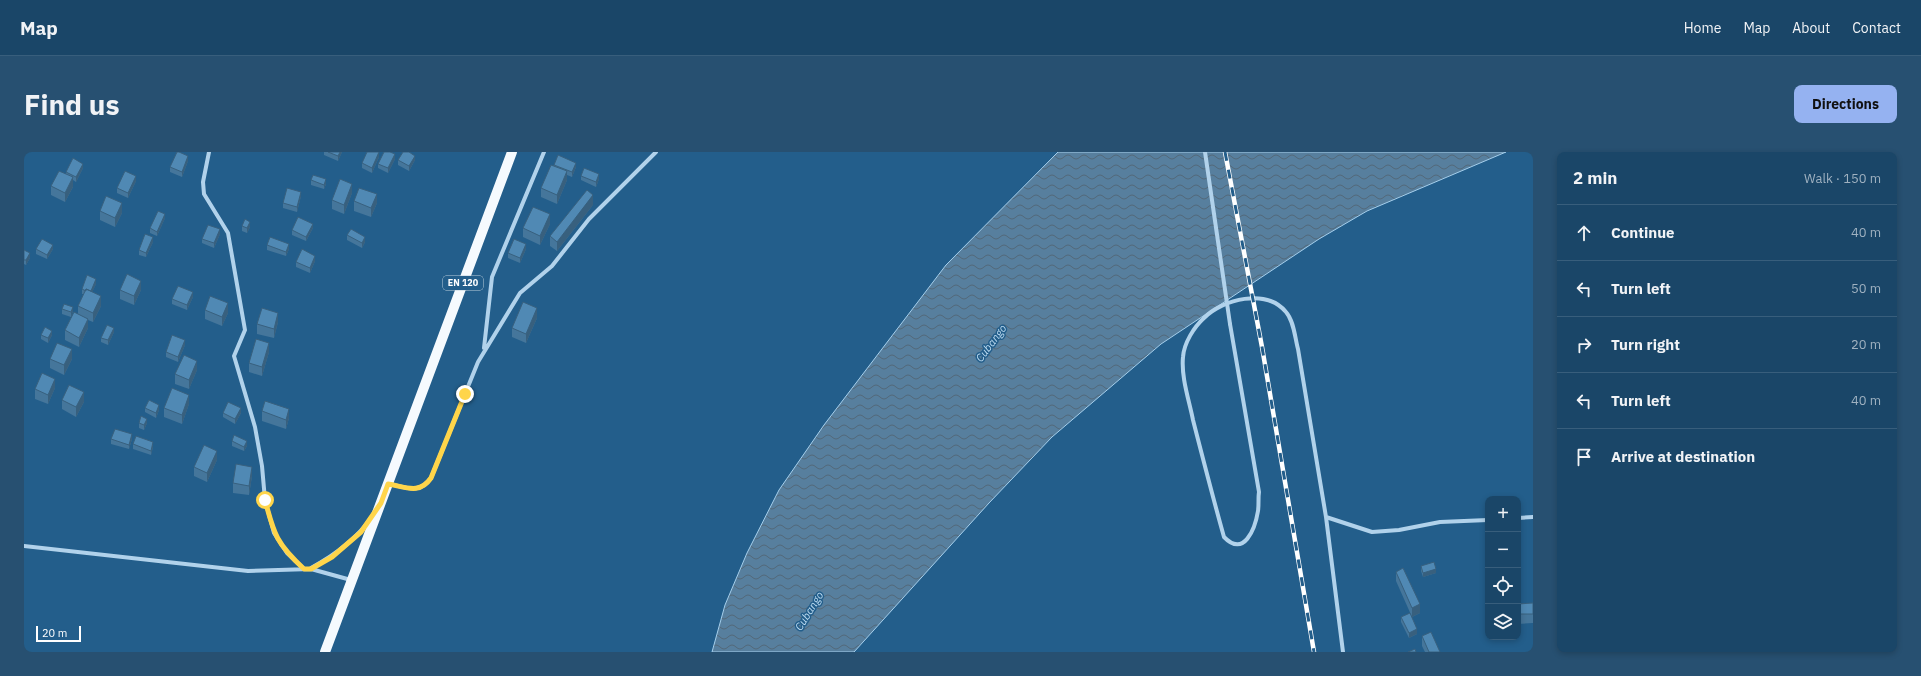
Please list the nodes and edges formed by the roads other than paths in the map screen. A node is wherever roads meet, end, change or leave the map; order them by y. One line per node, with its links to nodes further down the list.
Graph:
1 (209, 152): 14 (street)
2 (512, 152): 7 (main road, EN 120)
3 (544, 152): 6 (street)
4 (656, 152): 6 (street)
5 (1204, 152): 9 (street, bridge)
6 (484, 351): 7 (street)
7 (388, 484): 8 (main road, EN 120)
8 (381, 503): 15 (street); 16 (main road, EN 120)
9 (1326, 517): 12 (street); 18 (street)
10 (1533, 517): 11 (street)
11 (1521, 518)
12 (1485, 520)
13 (24, 546): 14 (street)
14 (304, 569): 15 (street)
15 (311, 569): 16 (street)
16 (353, 580): 17 (main road, EN 120)
17 (325, 652)
18 (1343, 652)

